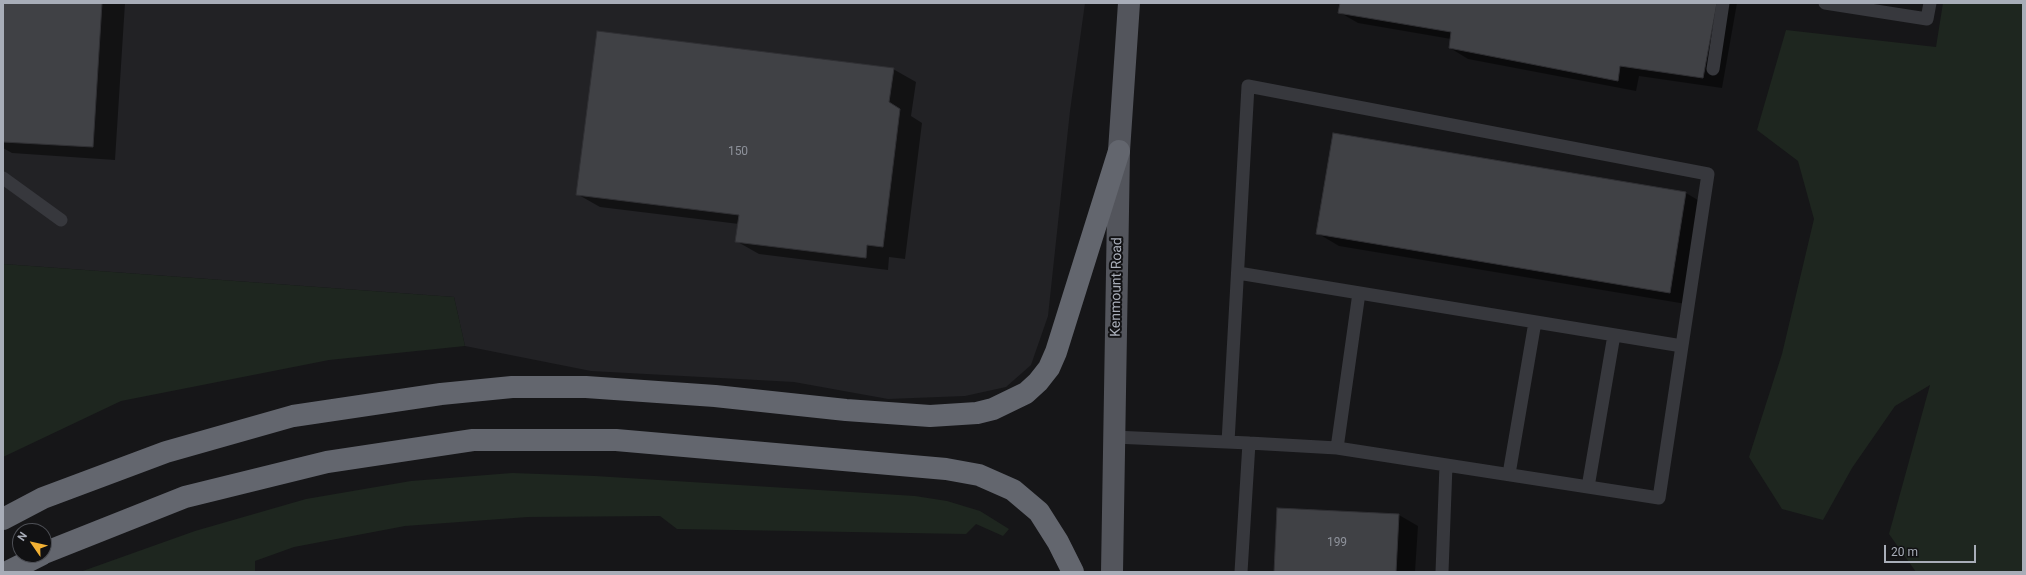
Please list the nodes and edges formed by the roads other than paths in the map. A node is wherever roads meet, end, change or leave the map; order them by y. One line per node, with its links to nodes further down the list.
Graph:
1 (1129, 3): 6 (main road, Kenmount Road)
2 (1723, 3): 5 (lane)
3 (1824, 3): 4 (lane)
4 (1930, 3)
5 (1713, 69)
6 (1119, 150): 14 (main road, Kenmount Road); 21 (highway)
7 (3, 178): 8 (lane)
8 (61, 220)
9 (1238, 273): 10 (lane); 13 (lane); 15 (lane)
10 (1359, 293): 11 (lane); 17 (lane)
11 (1535, 322): 12 (lane); 19 (lane)
12 (1614, 335): 13 (lane); 20 (lane)
13 (1682, 346): 20 (lane)
14 (1114, 437): 15 (lane); 26 (main road, Kenmount Road)
15 (1228, 442): 16 (lane)
16 (1248, 443): 17 (lane); 27 (lane)
17 (1337, 448): 18 (lane)
18 (1446, 465): 19 (lane); 28 (lane)
19 (1509, 474): 20 (lane)
20 (1588, 486)
21 (3, 519)
22 (52, 551): 25 (highway)
23 (25, 563): 24 (highway)
24 (7, 572)
25 (1073, 572)
26 (1112, 572)
27 (1242, 572)
28 (1442, 572)

